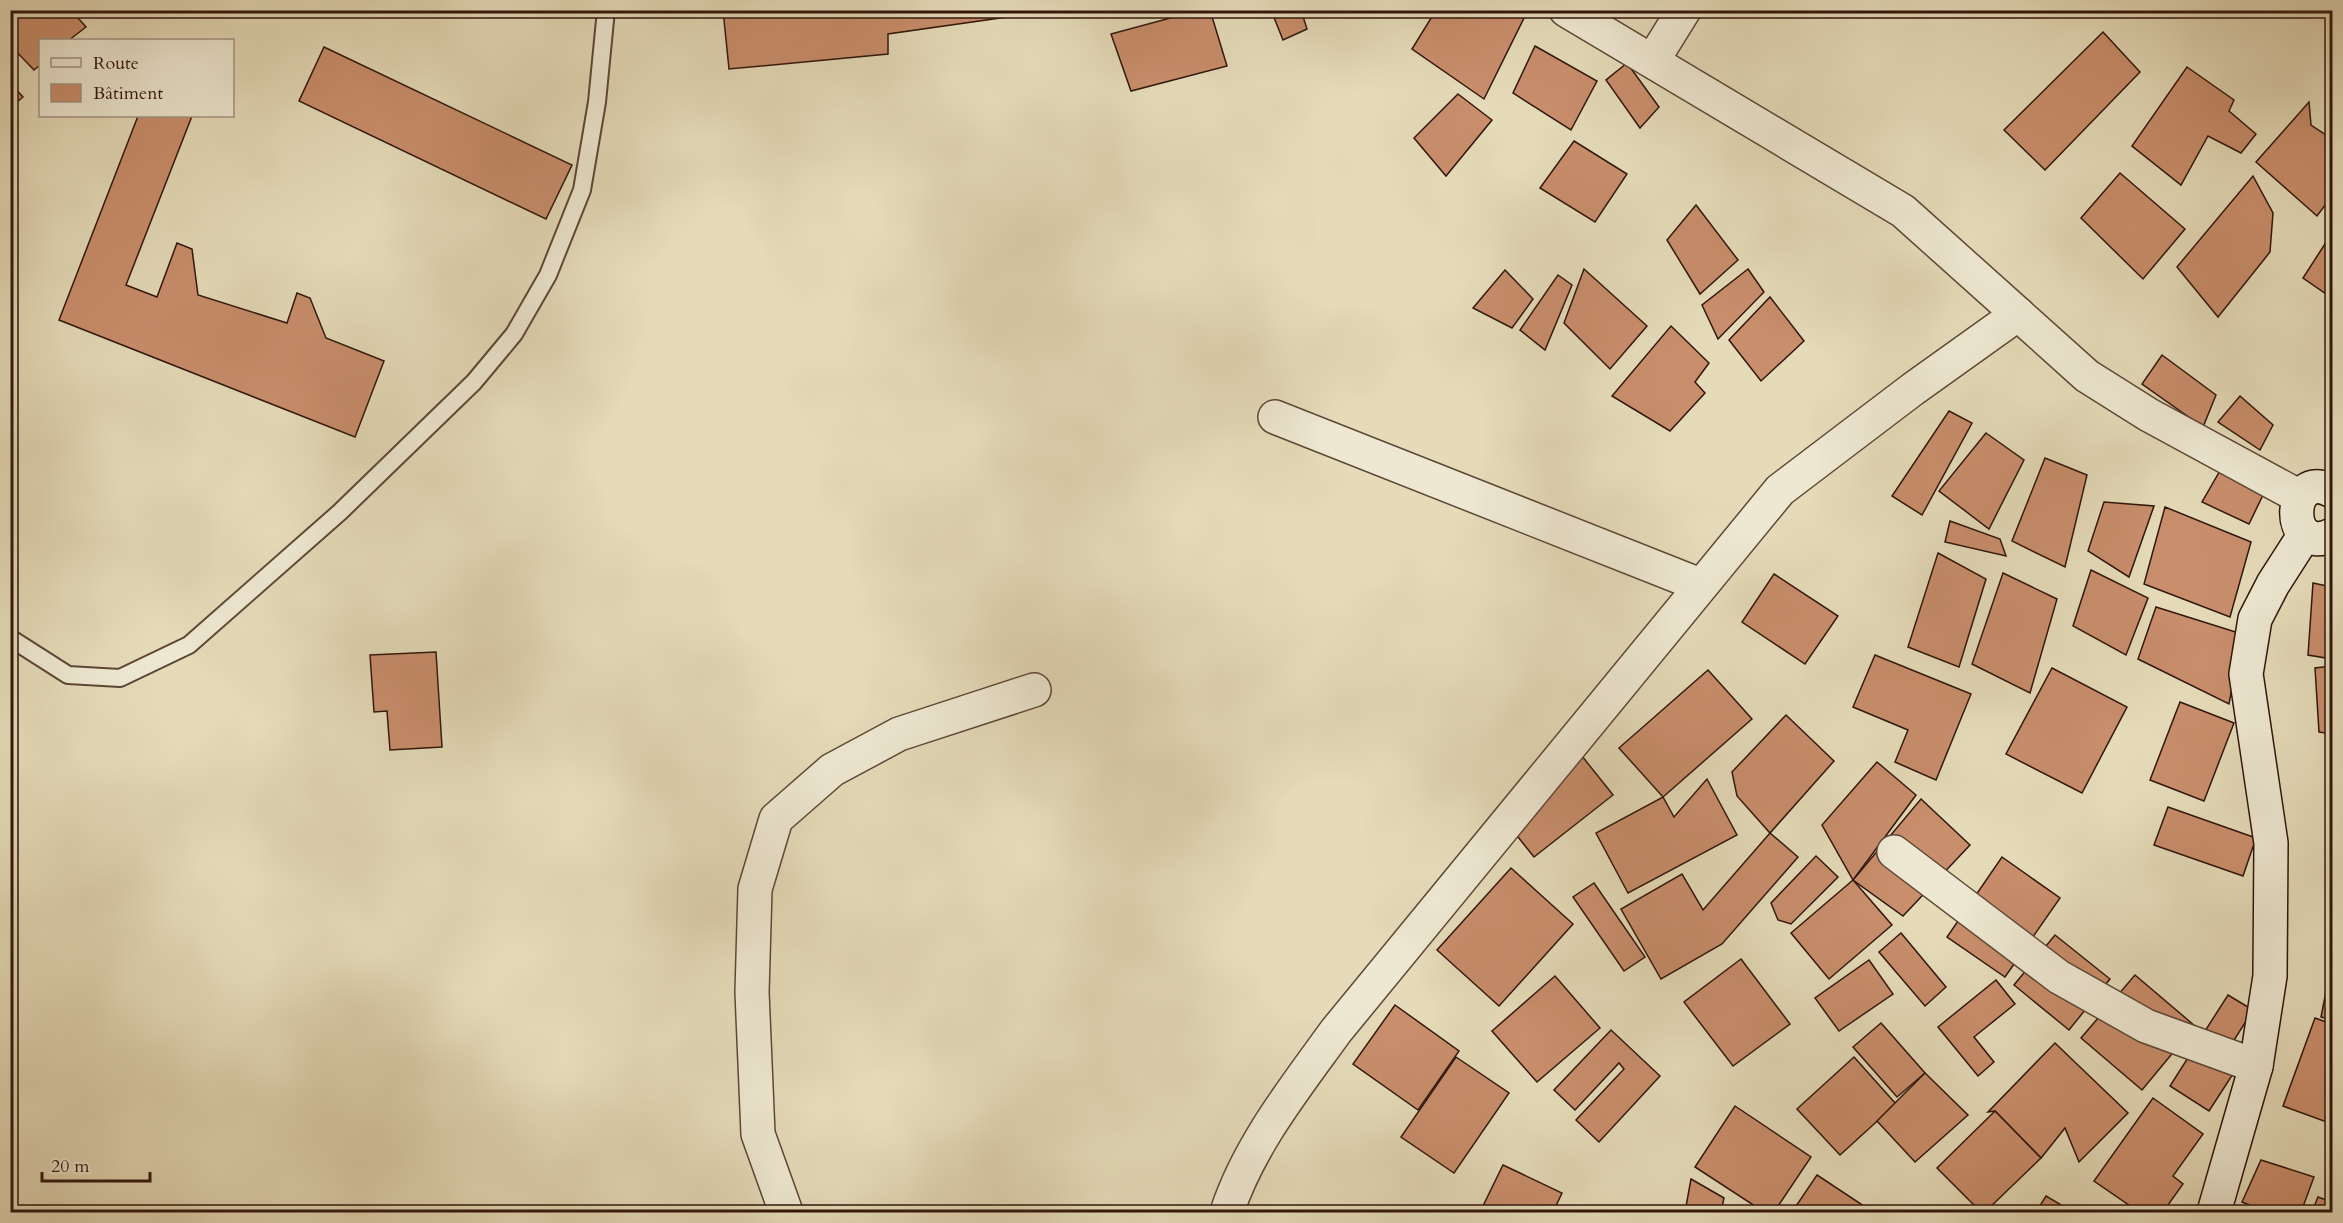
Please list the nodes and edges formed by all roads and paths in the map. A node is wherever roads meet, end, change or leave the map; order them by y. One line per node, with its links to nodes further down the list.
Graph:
1 (606, 10): 11 (lane)
2 (1566, 10): 4 (street)
3 (1684, 10): 4 (street)
4 (1653, 60): 5 (street)
5 (2018, 314): 8 (street); 10 (street)
6 (1275, 417): 10 (street)
7 (2332, 491): 8 (street)
8 (2300, 497): 9 (street)
9 (2319, 535): 14 (street)
10 (1700, 585): 16 (street)
11 (10, 638)
12 (1034, 690): 15 (street)
13 (1894, 852): 14 (street)
14 (2256, 1066): 17 (street)
15 (786, 1212)
16 (1227, 1212)
17 (2214, 1212)

